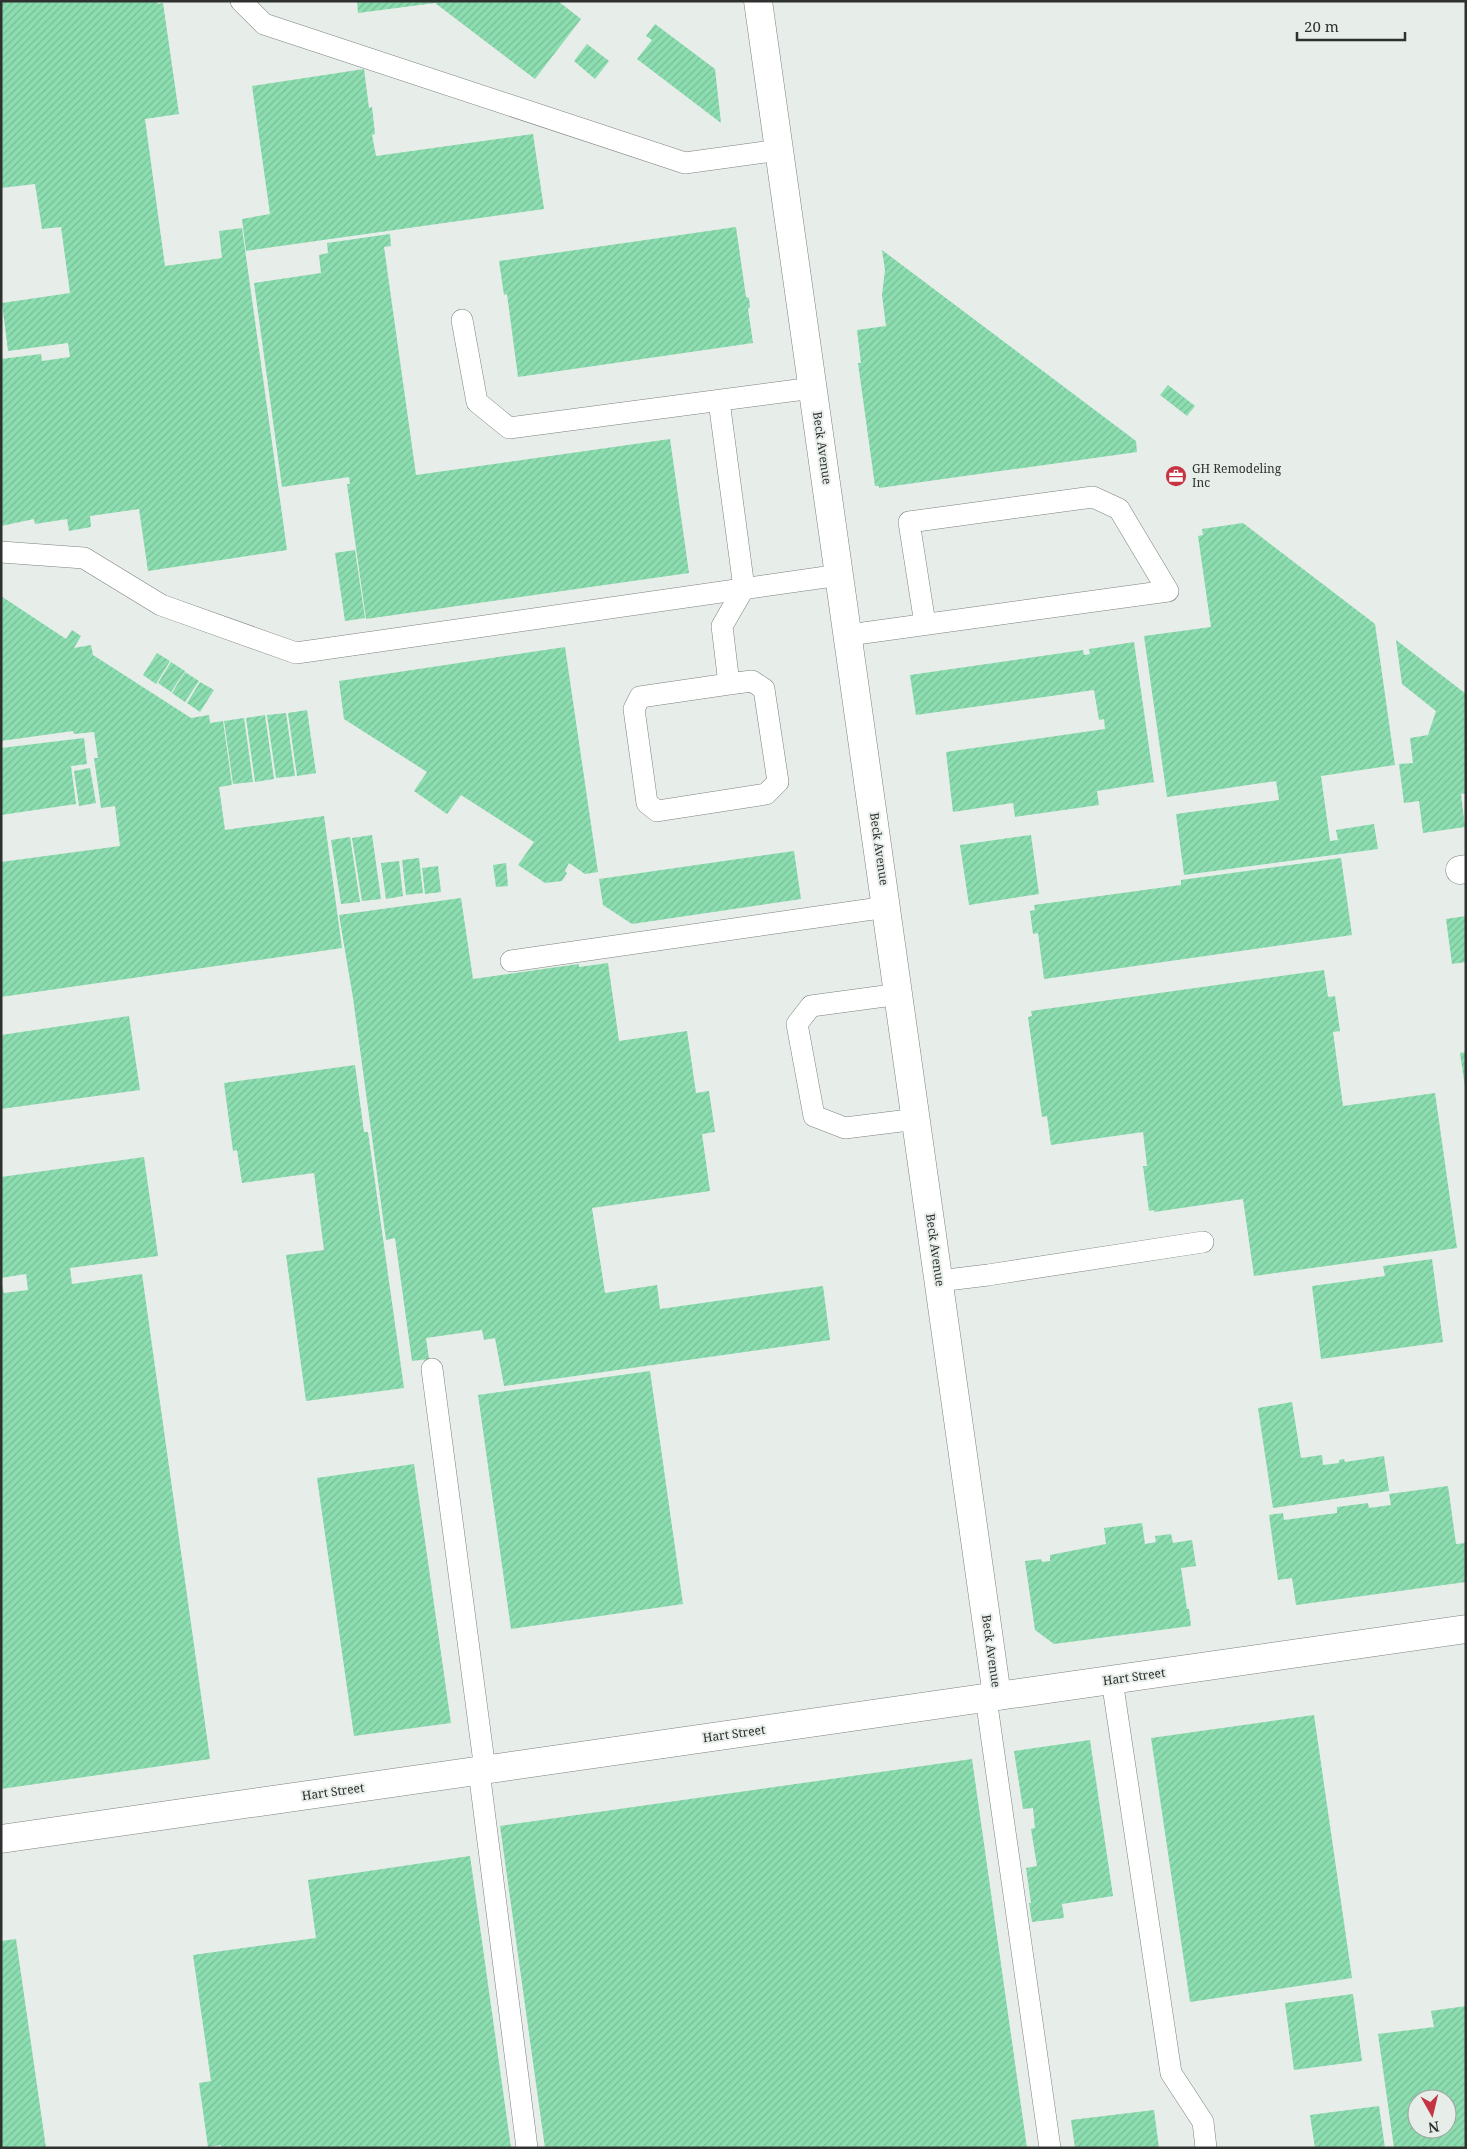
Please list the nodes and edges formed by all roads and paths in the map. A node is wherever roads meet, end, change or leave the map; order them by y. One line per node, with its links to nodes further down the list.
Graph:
1 (241, 1): 3 (lane)
2 (758, 1): 3 (street, Beck Avenue)
3 (780, 150): 5 (street, Beck Avenue)
4 (462, 320): 6 (lane)
5 (813, 388): 6 (lane); 8 (street, Beck Avenue)
6 (720, 401): 9 (lane)
7 (1, 552): 9 (lane)
8 (840, 575): 9 (lane); 11 (street, Beck Avenue)
9 (744, 588): 12 (lane)
10 (925, 624): 10 (lane); 11 (lane)
11 (849, 635): 13 (street, Beck Avenue)
12 (729, 684): 12 (lane)
13 (887, 907): 14 (lane); 15 (street, Beck Avenue)
14 (511, 961)
15 (900, 994): 16 (street, Beck Avenue); 16 (lane)
16 (917, 1119): 18 (street, Beck Avenue)
17 (1203, 1242): 18 (lane)
18 (939, 1280): 22 (street, Beck Avenue)
19 (432, 1369): 23 (lane)
20 (1466, 1629): 21 (street, Hart Street)
21 (1112, 1680): 22 (street, Hart Street); 27 (lane)
22 (991, 1697): 23 (street, Hart Street); 26 (lane)
23 (482, 1770): 24 (street, Hart Street); 25 (lane)
24 (1, 1839)
25 (527, 2148)
26 (1050, 2148)
27 (1206, 2148)

